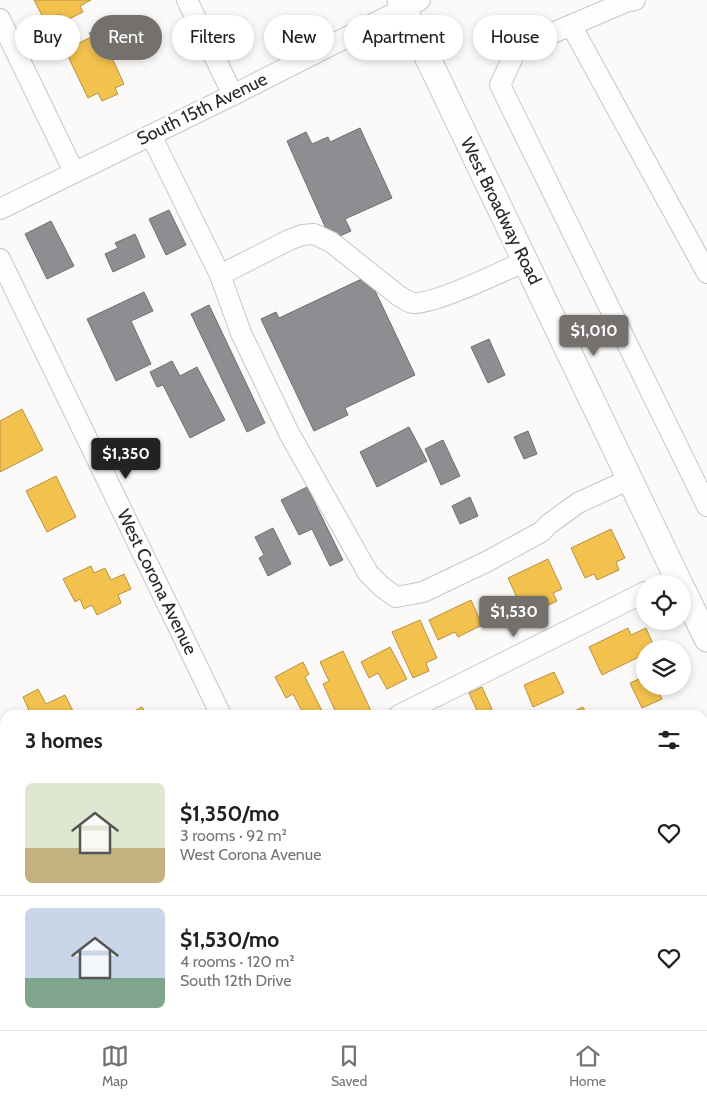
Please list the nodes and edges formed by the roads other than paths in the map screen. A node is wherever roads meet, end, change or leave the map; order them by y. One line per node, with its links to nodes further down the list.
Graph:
1 (187, 0): 6 (street)
2 (635, 0): 5 (street)
3 (408, 3): 6 (street, South 15th Avenue); 11 (main road, West Broadway Road)
4 (0, 19): 8 (street)
5 (571, 25): 12 (street); 15 (street)
6 (233, 95): 7 (street, South 15th Avenue)
7 (152, 135): 8 (street, South 15th Avenue); 13 (street)
8 (74, 172): 9 (street, South 15th Avenue)
9 (0, 209)
10 (0, 259): 20 (street, West Corona Avenue)
11 (525, 261): 13 (street); 14 (main road, West Broadway Road)
12 (707, 273)
13 (220, 275): 14 (street)
14 (630, 479): 16 (main road, West Broadway Road)
15 (707, 506)
16 (672, 575)
17 (636, 596): 21 (street)
18 (691, 611): 19 (main road, West Broadway Road)
19 (707, 639)
20 (219, 710)
21 (409, 710)

